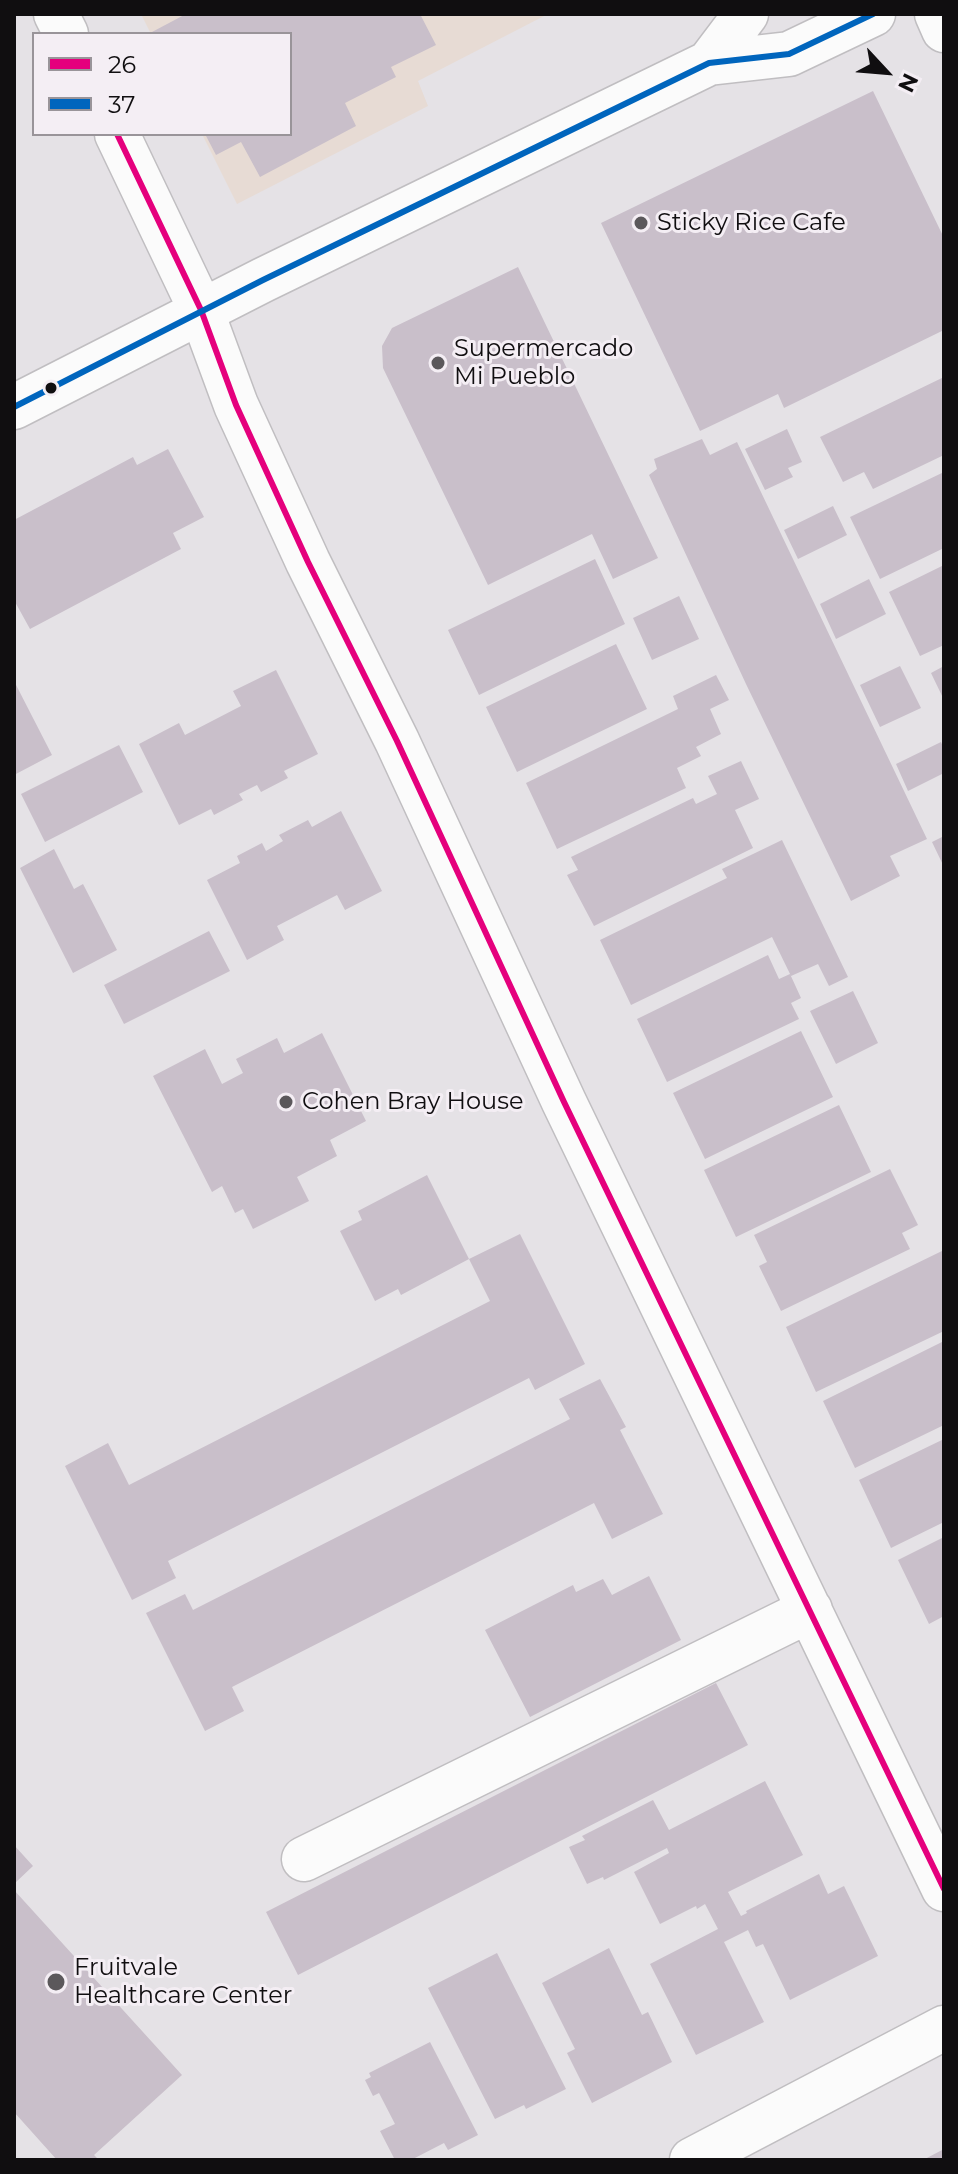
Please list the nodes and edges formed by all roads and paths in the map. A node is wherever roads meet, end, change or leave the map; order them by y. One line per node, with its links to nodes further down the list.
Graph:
1 (56, 14): 6 (street)
2 (746, 14): 7 (street)
3 (873, 14): 7 (street)
4 (937, 14): 5 (street)
5 (944, 30)
6 (65, 32)
7 (709, 63): 9 (street)
8 (118, 136): 9 (street)
9 (201, 310): 10 (street); 11 (street)
10 (14, 407)
11 (810, 1610): 12 (street); 13 (street)
12 (304, 1859)
13 (944, 1889)
14 (944, 2028): 15 (street)
15 (692, 2160)

